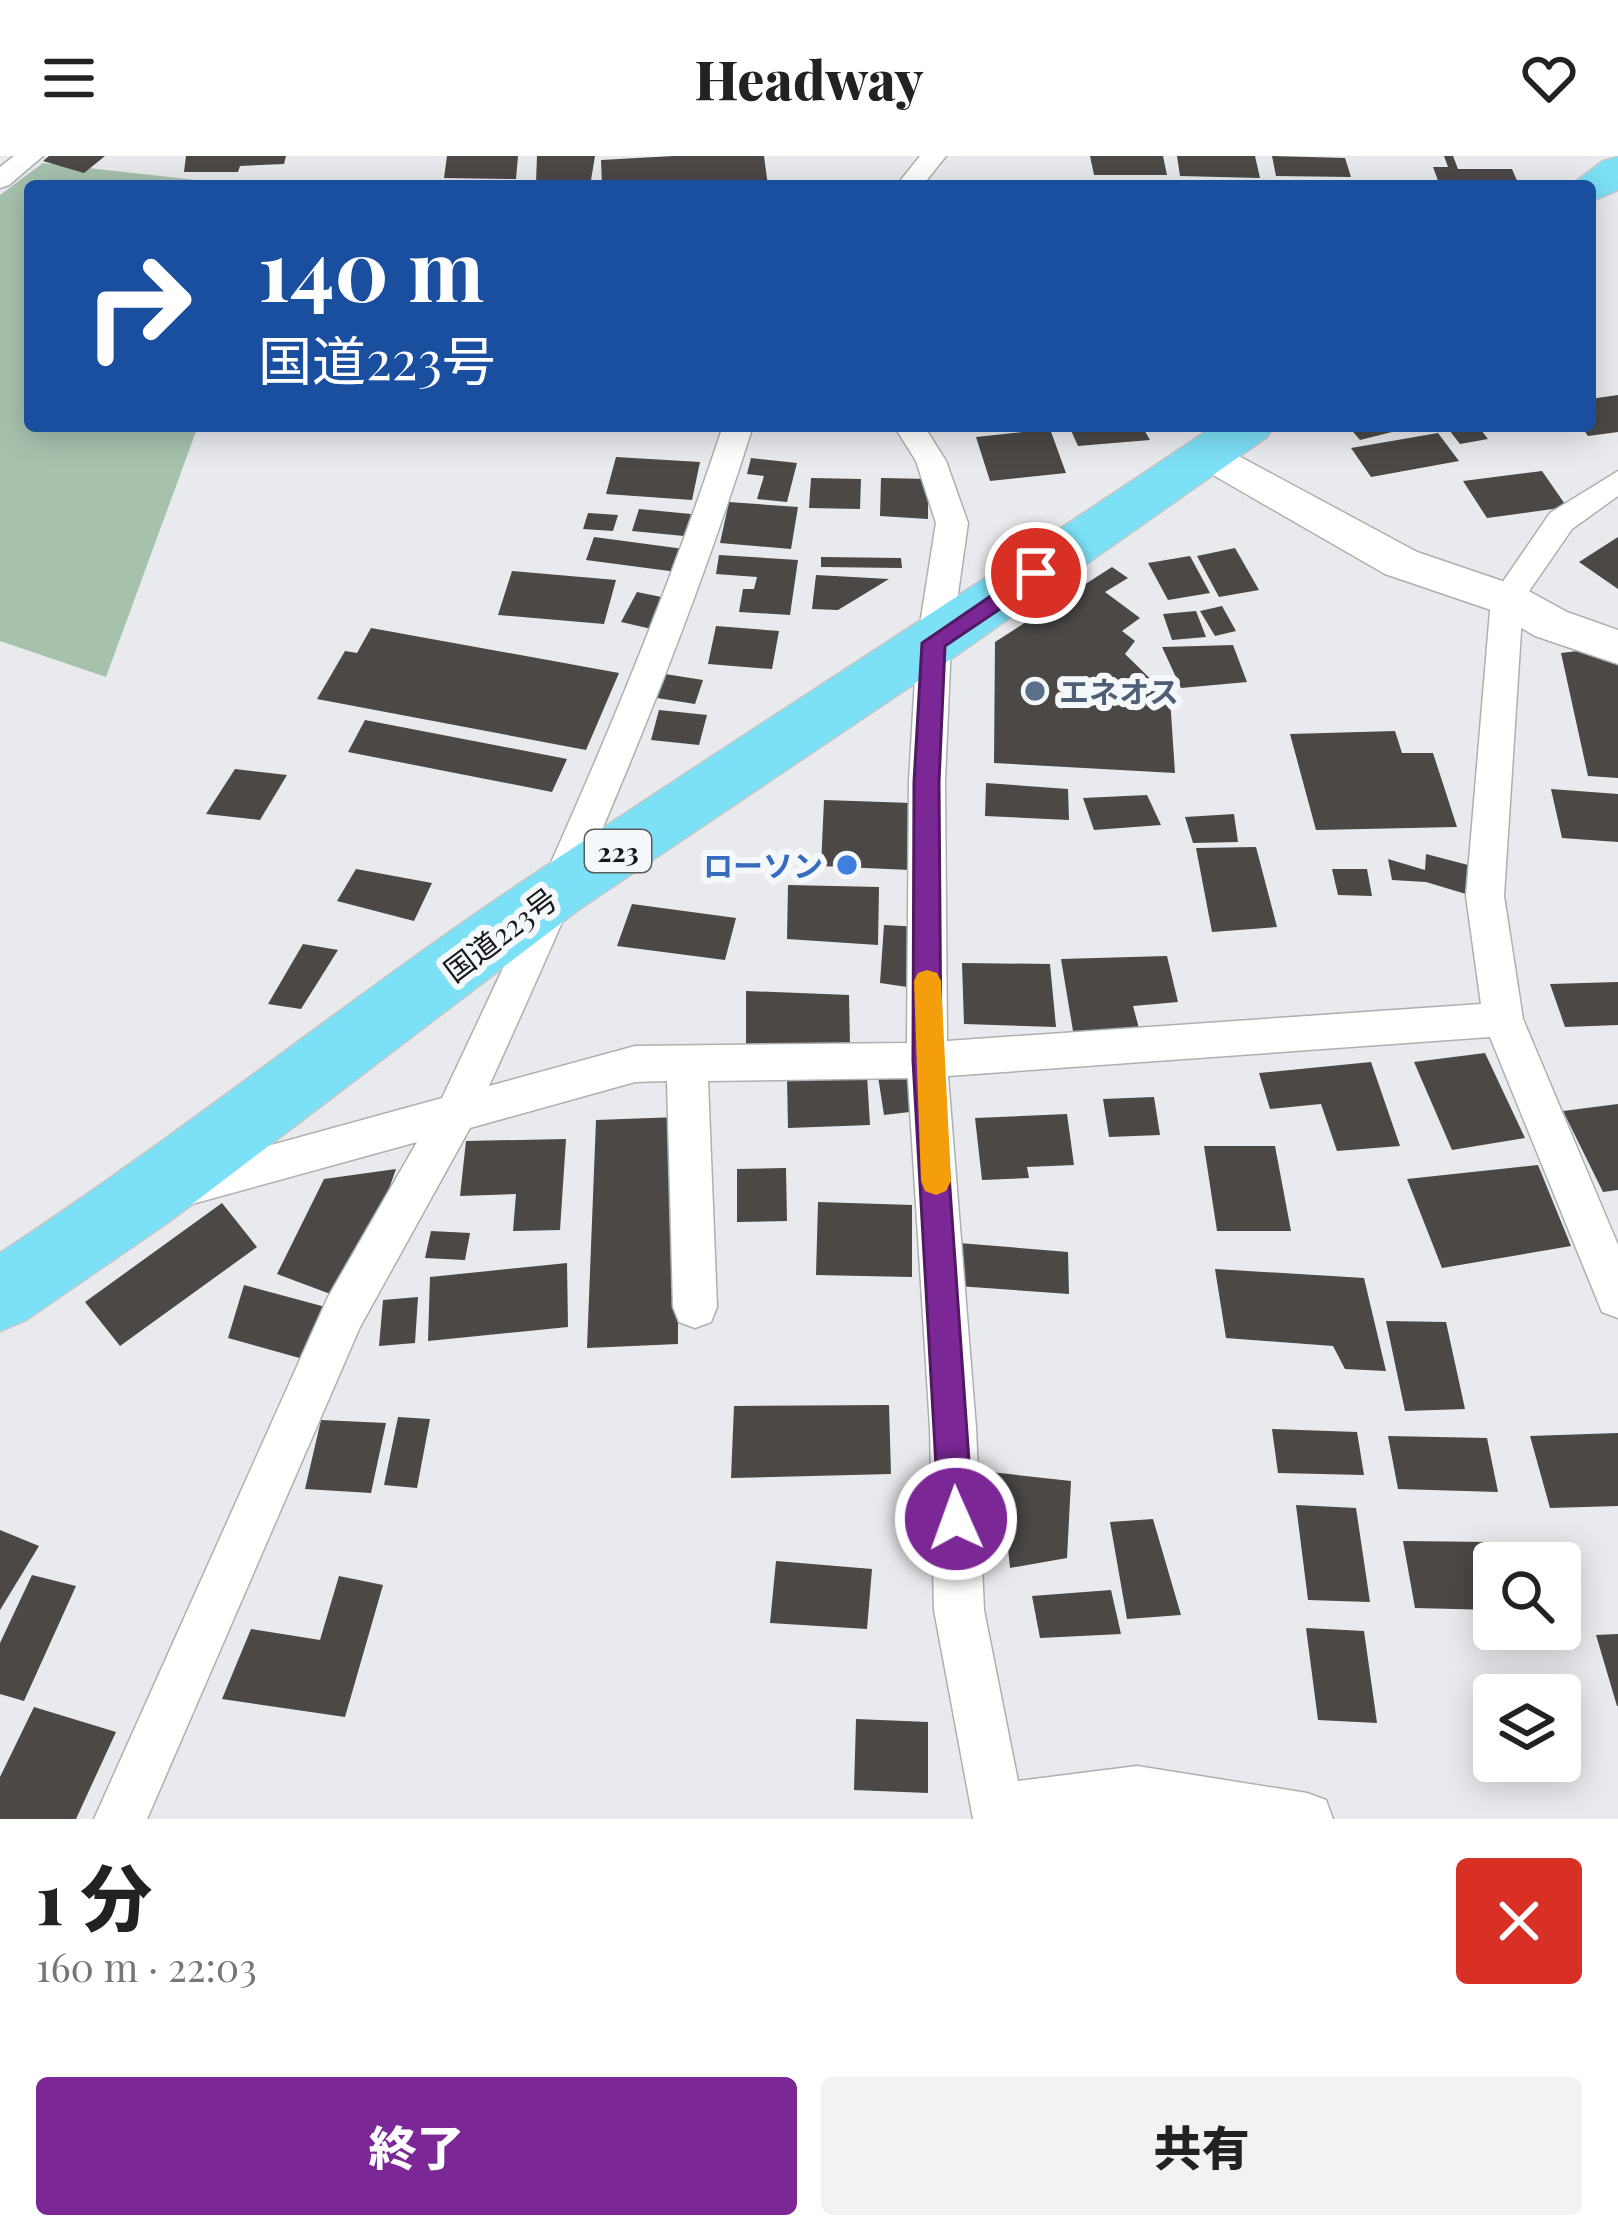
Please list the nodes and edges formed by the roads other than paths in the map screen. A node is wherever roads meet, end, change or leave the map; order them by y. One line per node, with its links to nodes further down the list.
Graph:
1 (30, 156): 3 (street)
2 (933, 156): 4 (street)
3 (0, 180)
4 (914, 180)
5 (736, 432): 12 (street)
6 (913, 432): 10 (street)
7 (1229, 440): 9 (street); 10 (highway, 国道223号 / 223)
8 (1618, 482): 9 (street)
9 (1507, 599): 11 (street); 13 (street)
10 (934, 643): 12 (highway, 国道223号 / 223); 14 (street)
11 (1618, 647)
12 (559, 890): 16 (street); 17 (highway, 国道223号 / 223)
13 (1503, 1019): 14 (street); 19 (street)
14 (927, 1060): 15 (street); 21 (street)
15 (687, 1063): 16 (street); 20 (street)
16 (457, 1111): 17 (street); 22 (street)
17 (145, 1198): 18 (highway, 国道223号 / 223)
18 (0, 1294)
19 (1618, 1297)
20 (695, 1307)
21 (997, 1814): 23 (street)
22 (119, 1819)
23 (1307, 1819)

